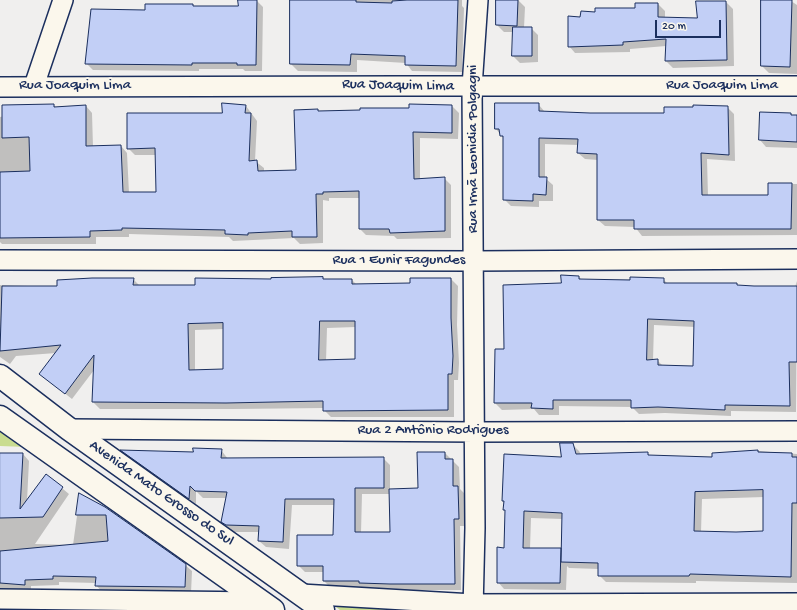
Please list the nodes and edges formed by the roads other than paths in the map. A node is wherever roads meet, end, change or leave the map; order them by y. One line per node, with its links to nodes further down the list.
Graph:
1 (63, 0): 3 (street)
2 (478, 0): 6 (street, Rua Irmã Leonidia Polgagni)
3 (34, 86): 5 (street, Rua Joaquim Lima); 6 (street, Rua Joaquim Lima)
4 (797, 86): 6 (street, Rua Joaquim Lima)
5 (0, 87)
6 (472, 87): 9 (street, Rua Irmã Leonidia Polgagni)
7 (797, 259): 9 (street, Rua 1 Eunir Fagundes)
8 (0, 260): 9 (street, Rua 1 Eunir Fagundes)
9 (474, 261): 14 (street, Rua Irmã Leonidia Polgagni)
10 (0, 376): 12 (main road, Avenida Mato Grosso do Sul)
11 (0, 417): 18 (main road, Avenida Mato Grosso do Sul)
12 (69, 429): 14 (street, Rua 2 Antônio Rodrigues); 15 (main road, Avenida Mato Grosso do Sul)
13 (797, 431): 14 (street, Rua 2 Antônio Rodrigues)
14 (475, 432): 19 (street, Rua Irmã Leonidia Polgagni)
15 (301, 594): 19 (street); 20 (main road, Avenida Mato Grosso do Sul)
16 (0, 599): 18 (street)
17 (797, 603): 19 (street)
18 (267, 606)
19 (473, 607)
20 (323, 610)

